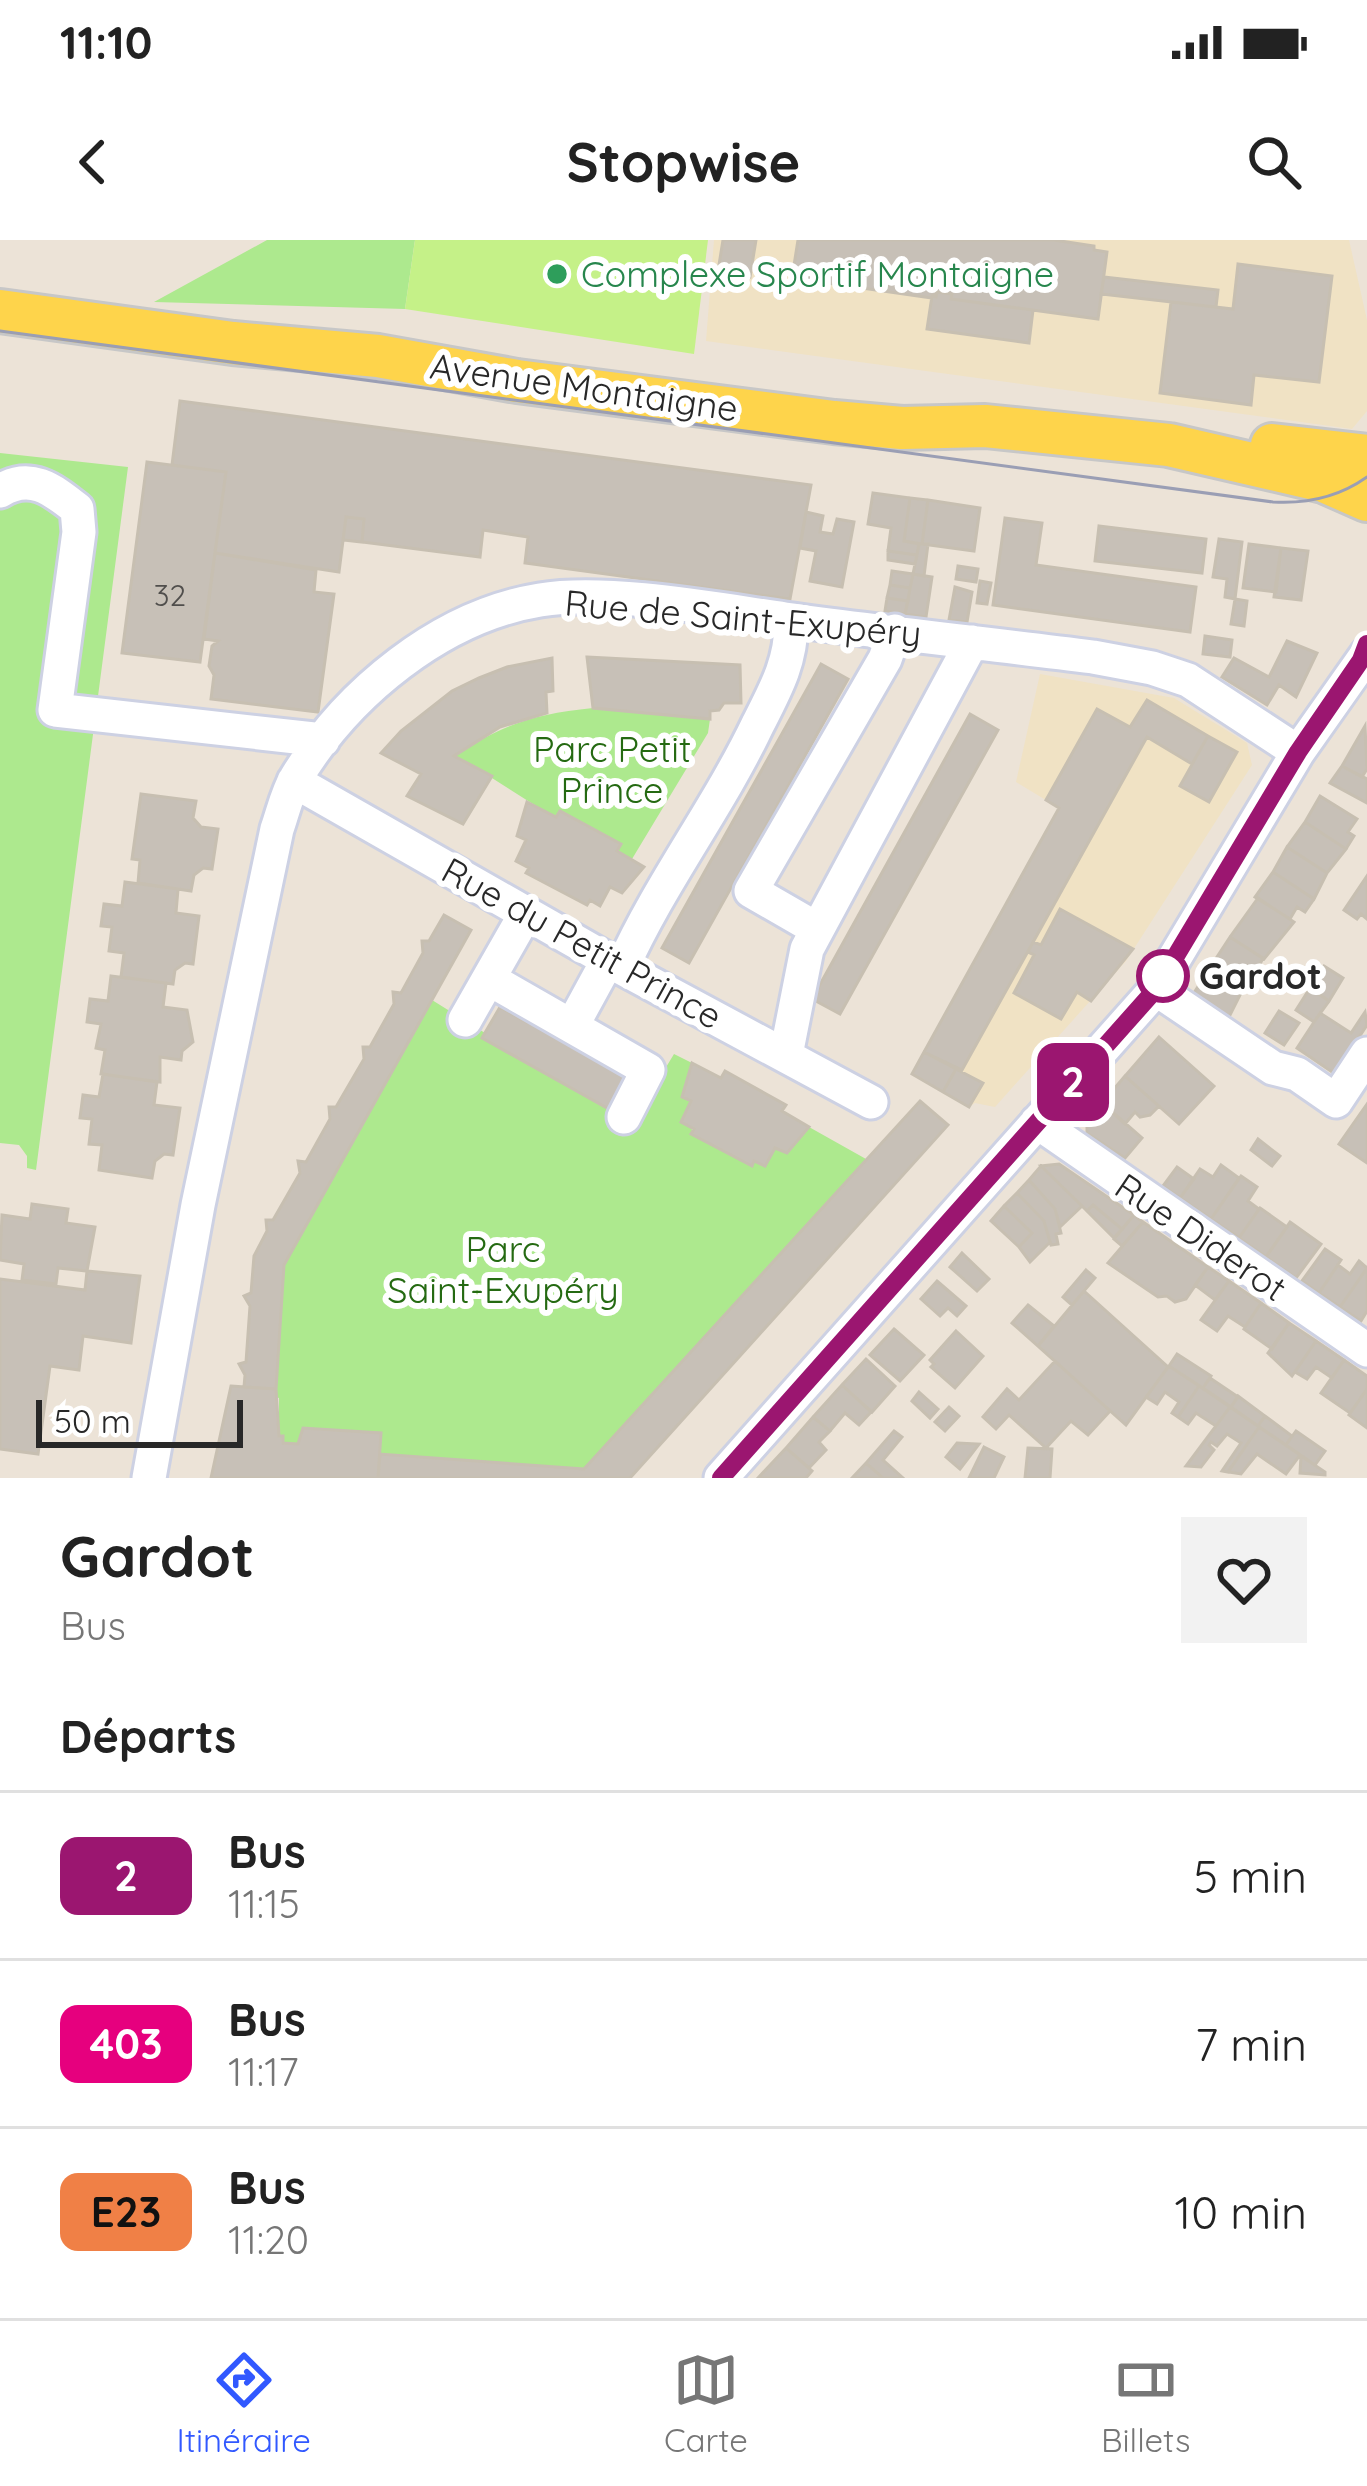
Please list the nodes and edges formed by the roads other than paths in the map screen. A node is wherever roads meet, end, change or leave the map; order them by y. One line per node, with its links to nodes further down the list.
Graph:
1 (0, 311): 2 (main road, Avenue Montaigne)
2 (1168, 445): 3 (main road, Avenue Montaigne); 5 (main road, Avenue Montaigne)
3 (1367, 457)
4 (0, 491): 10 (street)
5 (1367, 500)
6 (791, 620): 7 (street, Rue de Saint-Exupéry); 10 (street, Rue de Saint-Exupéry); 15 (street)
7 (895, 631): 8 (street, Rue de Saint-Exupéry); 14 (street)
8 (972, 642): 11 (street, Rue de Saint-Exupéry); 14 (street)
9 (1362, 665): 11 (street)
10 (322, 740): 12 (street, Rue de Saint-Exupéry)
11 (1298, 752): 17 (street)
12 (294, 782): 13 (street, Rue du Petit Prince); 26 (street, Rue de Saint-Exupéry)
13 (526, 913): 15 (street, Rue du Petit Prince); 16 (street)
14 (817, 929): 21 (street)
15 (615, 964): 19 (street); 21 (street, Rue du Petit Prince)
16 (489, 979): 18 (street); 19 (street)
17 (1156, 989): 20 (street); 24 (street)
18 (465, 1020)
19 (572, 1026): 23 (street)
20 (1367, 1054)
21 (786, 1055): 22 (street, Rue du Petit Prince)
22 (871, 1102)
23 (624, 1117)
24 (1037, 1122): 25 (street, Rue Diderot); 27 (street)
25 (1367, 1350)
26 (149, 1478)
27 (722, 1478)

